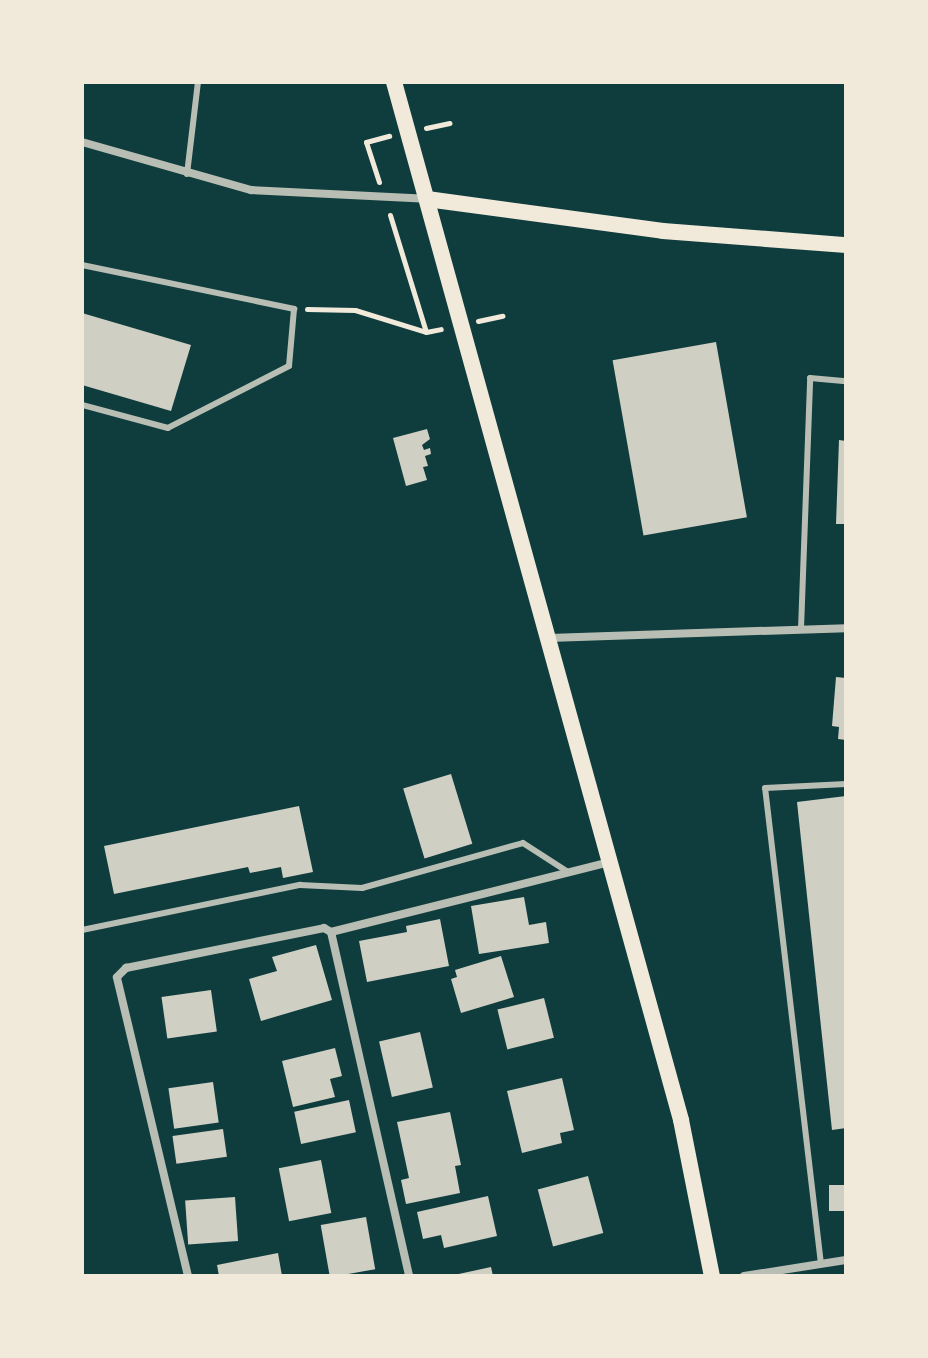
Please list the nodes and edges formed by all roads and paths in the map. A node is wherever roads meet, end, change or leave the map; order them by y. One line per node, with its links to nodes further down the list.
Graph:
1 (198, 82): 4 (lane)
2 (394, 82): 5 (main road)
3 (82, 142): 4 (street)
4 (187, 174): 5 (street)
5 (427, 199): 6 (main road); 10 (main road)
6 (846, 245)
7 (82, 265): 8 (lane)
8 (294, 309): 10 (path); 12 (lane)
9 (502, 316): 10 (path)
10 (462, 324): 15 (main road)
11 (846, 381): 14 (lane)
12 (82, 405)
13 (846, 628): 14 (street)
14 (801, 629): 15 (street)
15 (549, 638): 17 (main road)
16 (846, 784): 22 (lane)
17 (609, 862): 18 (street); 25 (main road)
18 (568, 872): 19 (lane); 20 (street)
19 (82, 930)
20 (331, 932): 23 (street); 24 (street)
21 (846, 1260): 22 (street)
22 (821, 1264): 26 (street)
23 (188, 1276)
24 (409, 1276)
25 (712, 1276)
26 (744, 1276)

